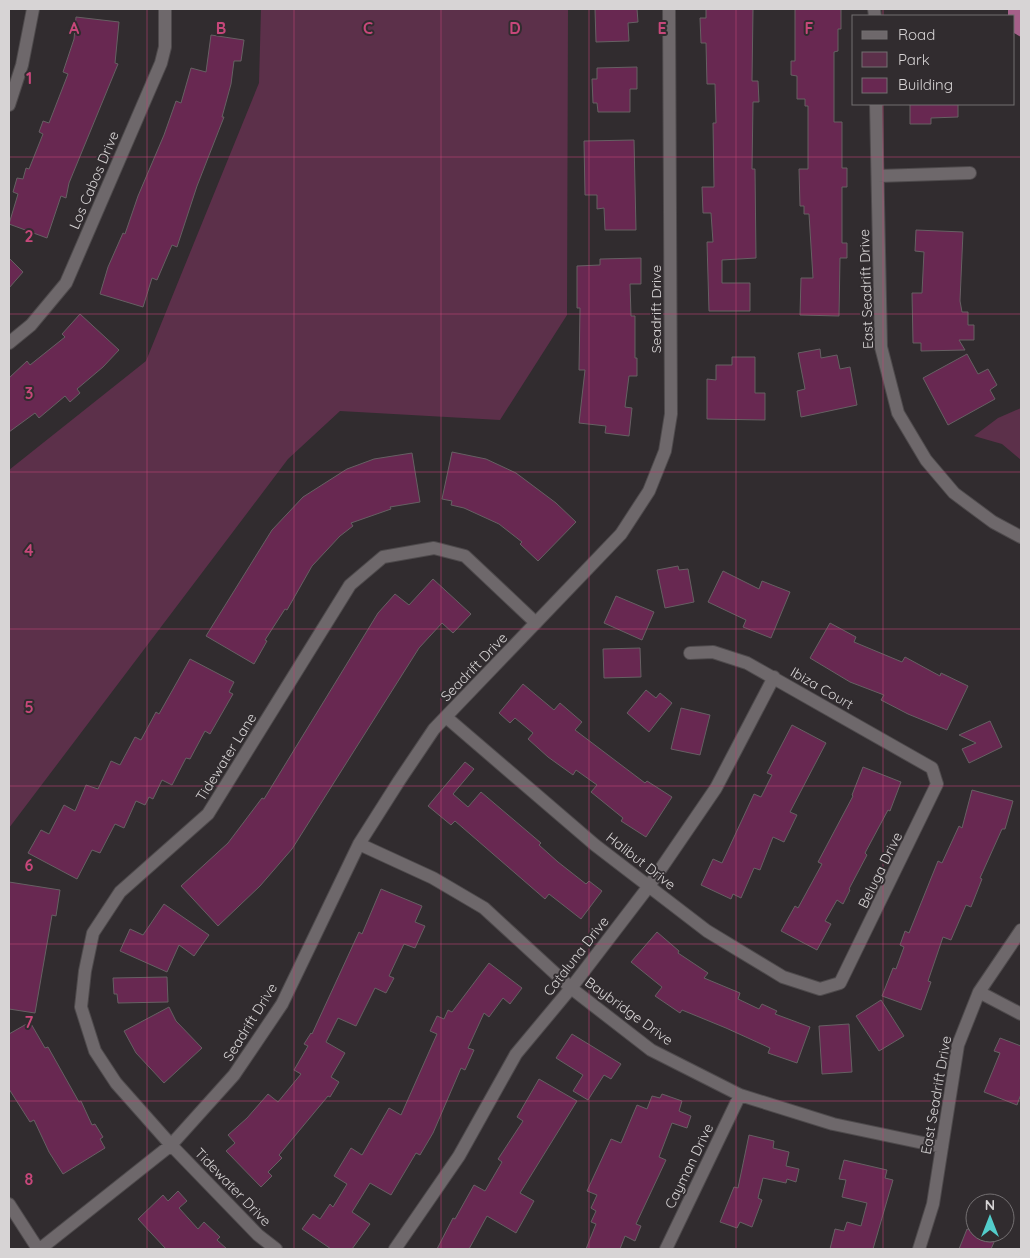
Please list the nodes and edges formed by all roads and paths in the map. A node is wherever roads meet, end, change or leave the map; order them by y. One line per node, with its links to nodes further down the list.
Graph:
1 (33, 9): 5 (street)
2 (165, 9): 8 (street, Los Cabos Drive)
3 (669, 9): 10 (street, Seadrift Drive)
4 (876, 105): 7 (street, East Seadrift Drive)
5 (9, 106)
6 (970, 173): 7 (street)
7 (878, 176): 9 (street, East Seadrift Drive)
8 (9, 343)
9 (1021, 537)
10 (536, 623): 13 (street, Seadrift Drive); 23 (street, Tidewater Lane)
11 (690, 653): 12 (street, Ibiza Court)
12 (774, 677): 14 (street, Ibiza Court); 16 (street, Cataluna Drive)
13 (446, 717): 15 (street, Seadrift Drive); 16 (street, Halibut Drive)
14 (932, 768): 18 (street, Beluga Drive)
15 (359, 844): 19 (street, Baybridge Drive); 23 (street, Seadrift Drive)
16 (649, 886): 18 (street, Halibut Drive); 19 (street, Cataluna Drive)
17 (1021, 930): 20 (street, East Seadrift Drive)
18 (840, 983)
19 (571, 988): 22 (street, Baybridge Drive); 28 (street, Cataluna Drive)
20 (979, 992): 21 (street); 24 (street, East Seadrift Drive)
21 (1021, 1014)
22 (740, 1095): 24 (street, Baybridge Drive); 29 (street, Cayman Drive)
23 (171, 1145): 26 (street, Seadrift Drive); 27 (street, Tidewater Drive)
24 (942, 1147): 30 (street, East Seadrift Drive)
25 (9, 1204): 26 (street)
26 (39, 1249)
27 (276, 1249)
28 (395, 1249)
29 (666, 1249)
30 (919, 1249)

